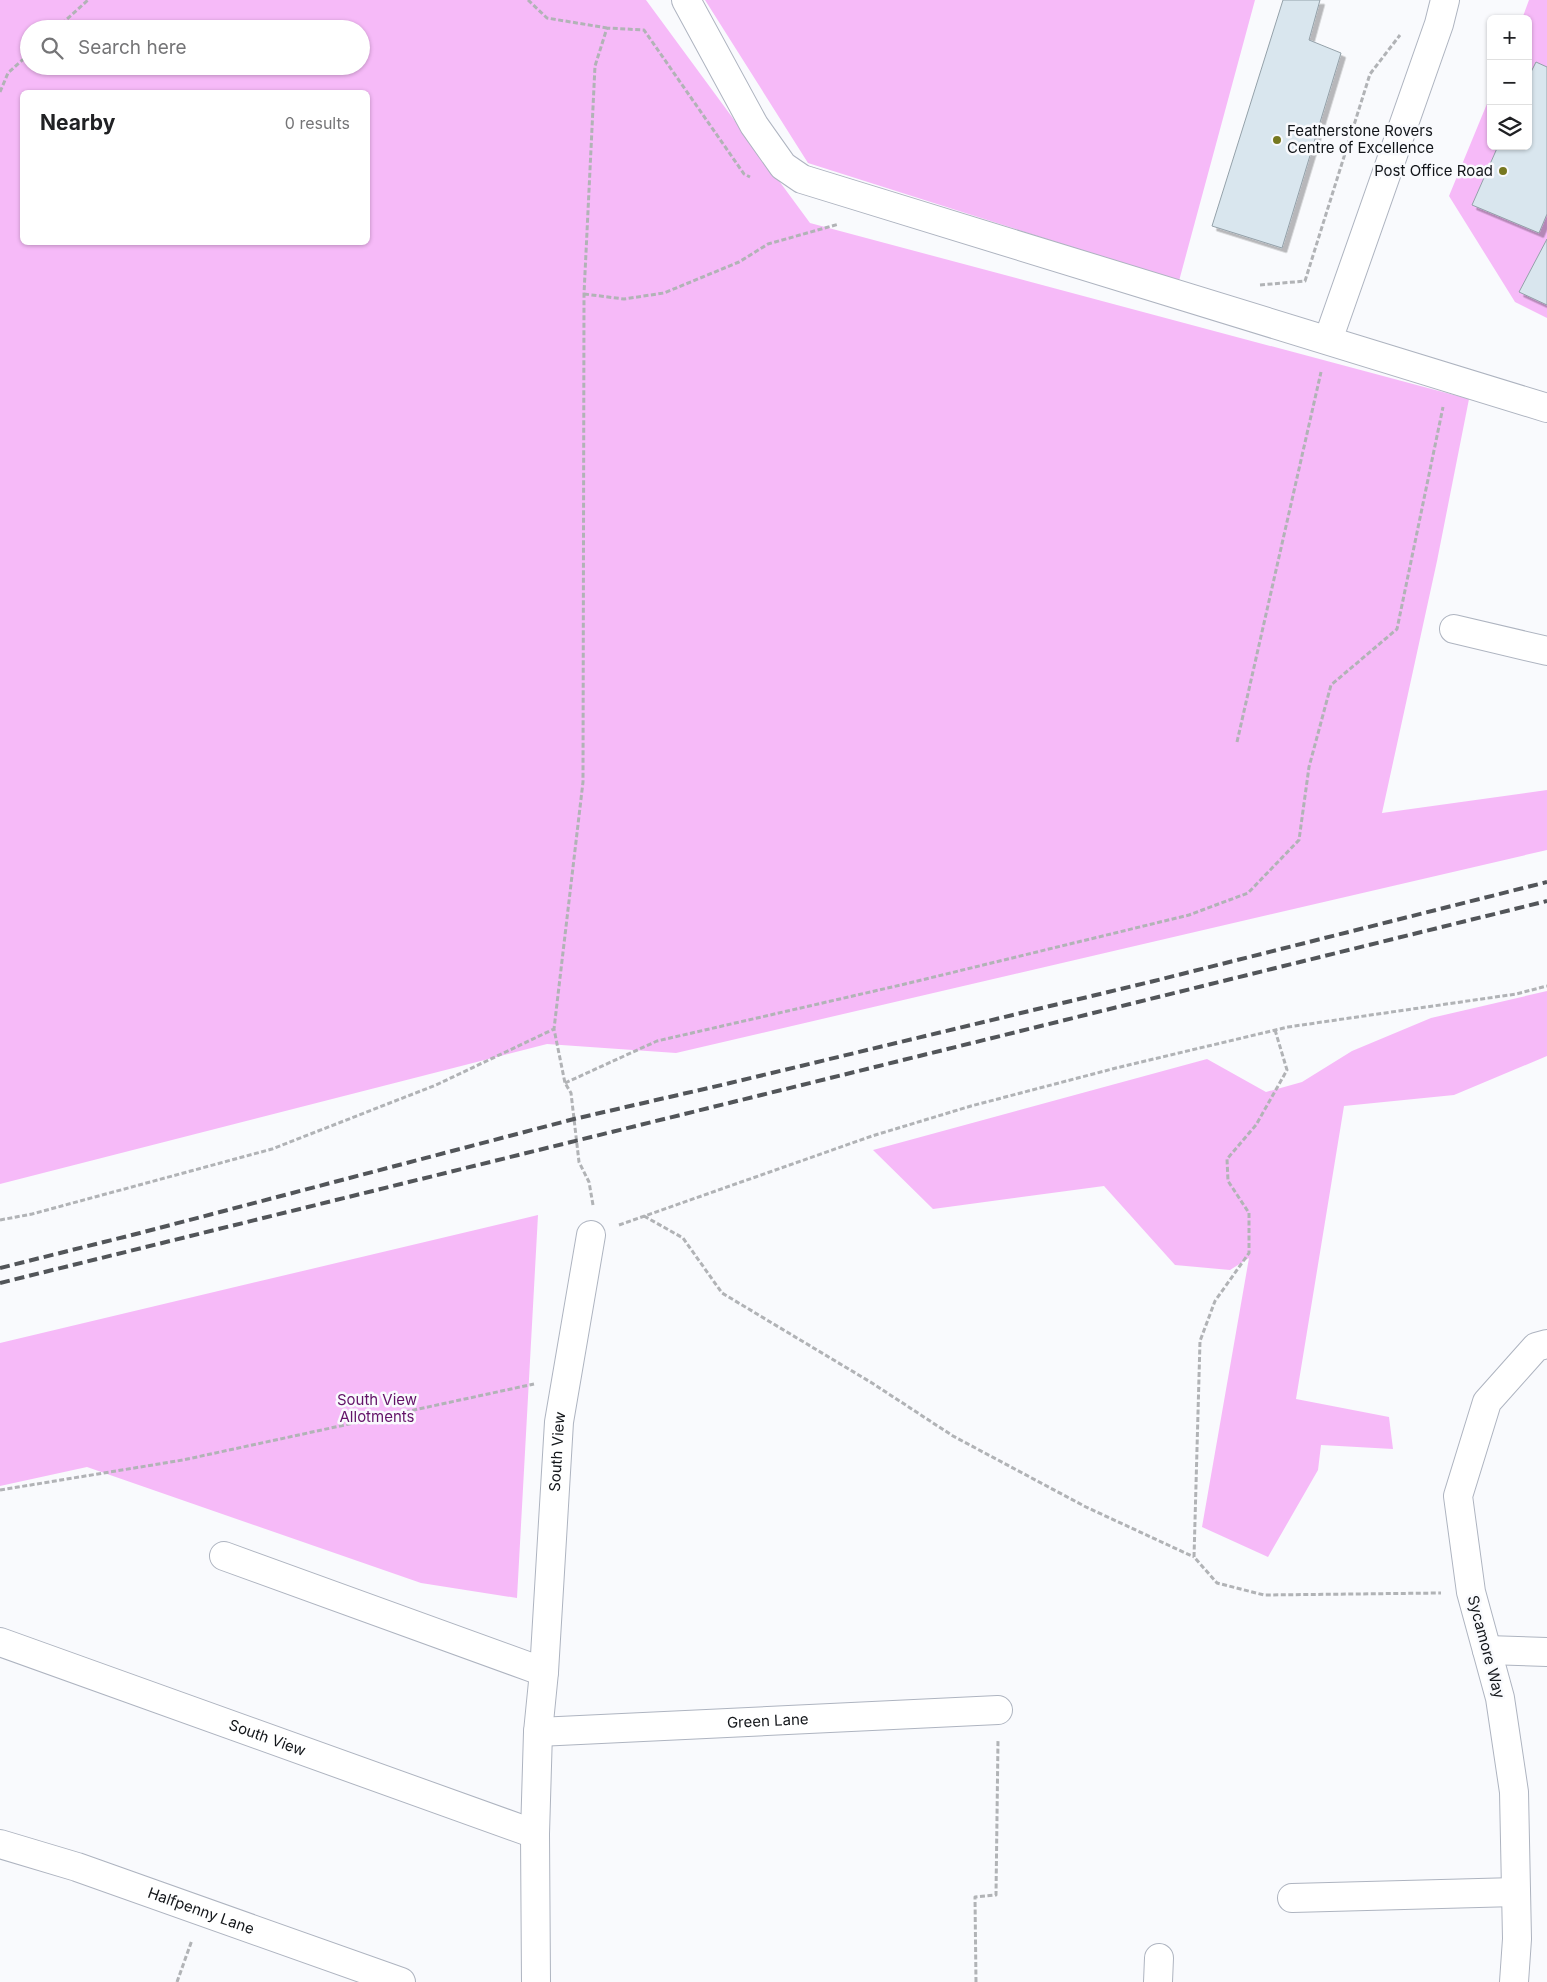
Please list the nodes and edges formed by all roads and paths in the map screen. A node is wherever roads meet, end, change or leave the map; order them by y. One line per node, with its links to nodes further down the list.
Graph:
1 (88, 0): 5 (path)
2 (528, 0): 6 (path)
3 (686, 0): 14 (street)
4 (1445, 0): 14 (street)
5 (66, 20)
6 (607, 28): 10 (path); 13 (path)
7 (1404, 30): 12 (path)
8 (20, 62): 9 (path)
9 (0, 92)
10 (753, 178)
11 (844, 223): 13 (path)
12 (1255, 286)
13 (584, 294): 21 (path)
14 (1328, 340): 15 (street); 19 (path)
15 (1449, 377): 16 (street); 23 (path)
16 (1547, 408)
17 (1454, 629): 18 (street)
18 (1547, 651)
19 (1237, 742)
20 (1547, 986): 22 (path)
21 (554, 1029): 23 (path); 25 (path)
22 (1275, 1030): 24 (path); 31 (path)
23 (565, 1084): 26 (path)
24 (644, 1216): 26 (path); 31 (path)
25 (0, 1220)
26 (591, 1234): 28 (street, South View)
27 (1547, 1344): 32 (street, Sycamore Way)
28 (567, 1377): 29 (path); 36 (street, South View)
29 (0, 1490)
30 (224, 1556): 36 (street)
31 (1194, 1557): 32 (path)
32 (1471, 1592): 34 (street, Sycamore Way)
33 (0, 1642): 39 (street, South View)
34 (1487, 1650): 35 (street); 41 (street, Sycamore Way)
35 (1547, 1652)
36 (544, 1672): 38 (street, South View)
37 (998, 1710): 38 (street, Green Lane); 47 (path)
38 (538, 1732): 39 (street, South View)
39 (535, 1834): 46 (street, South View)
40 (0, 1844): 43 (street, Halfpenny Lane)
41 (1516, 1892): 42 (street); 48 (street, Sycamore Way)
42 (1292, 1898)
43 (202, 1912): 44 (path); 45 (street, Halfpenny Lane)
44 (177, 1982)
45 (401, 1982)
46 (536, 1982)
47 (976, 1982)
48 (1514, 1982)

